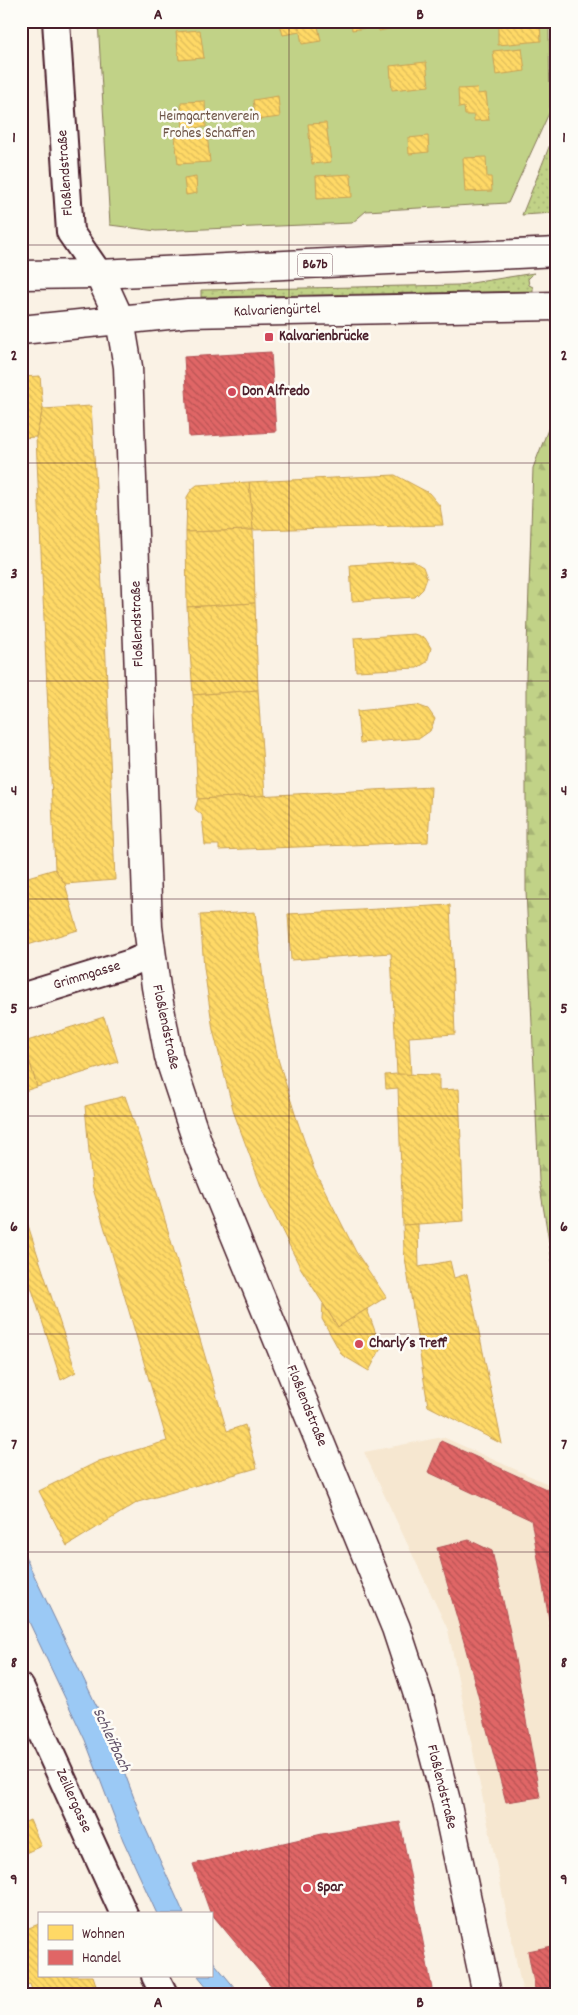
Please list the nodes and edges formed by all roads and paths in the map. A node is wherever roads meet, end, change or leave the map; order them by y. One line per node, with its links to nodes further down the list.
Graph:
1 (56, 21): 3 (street, Floßlendstraße)
2 (544, 253): 3 (main road, B67b)
3 (99, 274): 4 (main road, B67b); 6 (main road, Floßlendstraße)
4 (21, 275)
5 (545, 307): 6 (main road, Kalvariengürtel)
6 (120, 320): 7 (main road, Kalvariengürtel); 8 (main road, Floßlendstraße)
7 (21, 330)
8 (151, 954): 9 (street, Grimmgasse); 14 (main road, Floßlendstraße)
9 (21, 997)
10 (21, 1688): 11 (street, Zeillergasse)
11 (123, 1912)
12 (156, 1978): 13 (street)
13 (164, 1994)
14 (487, 1994)

